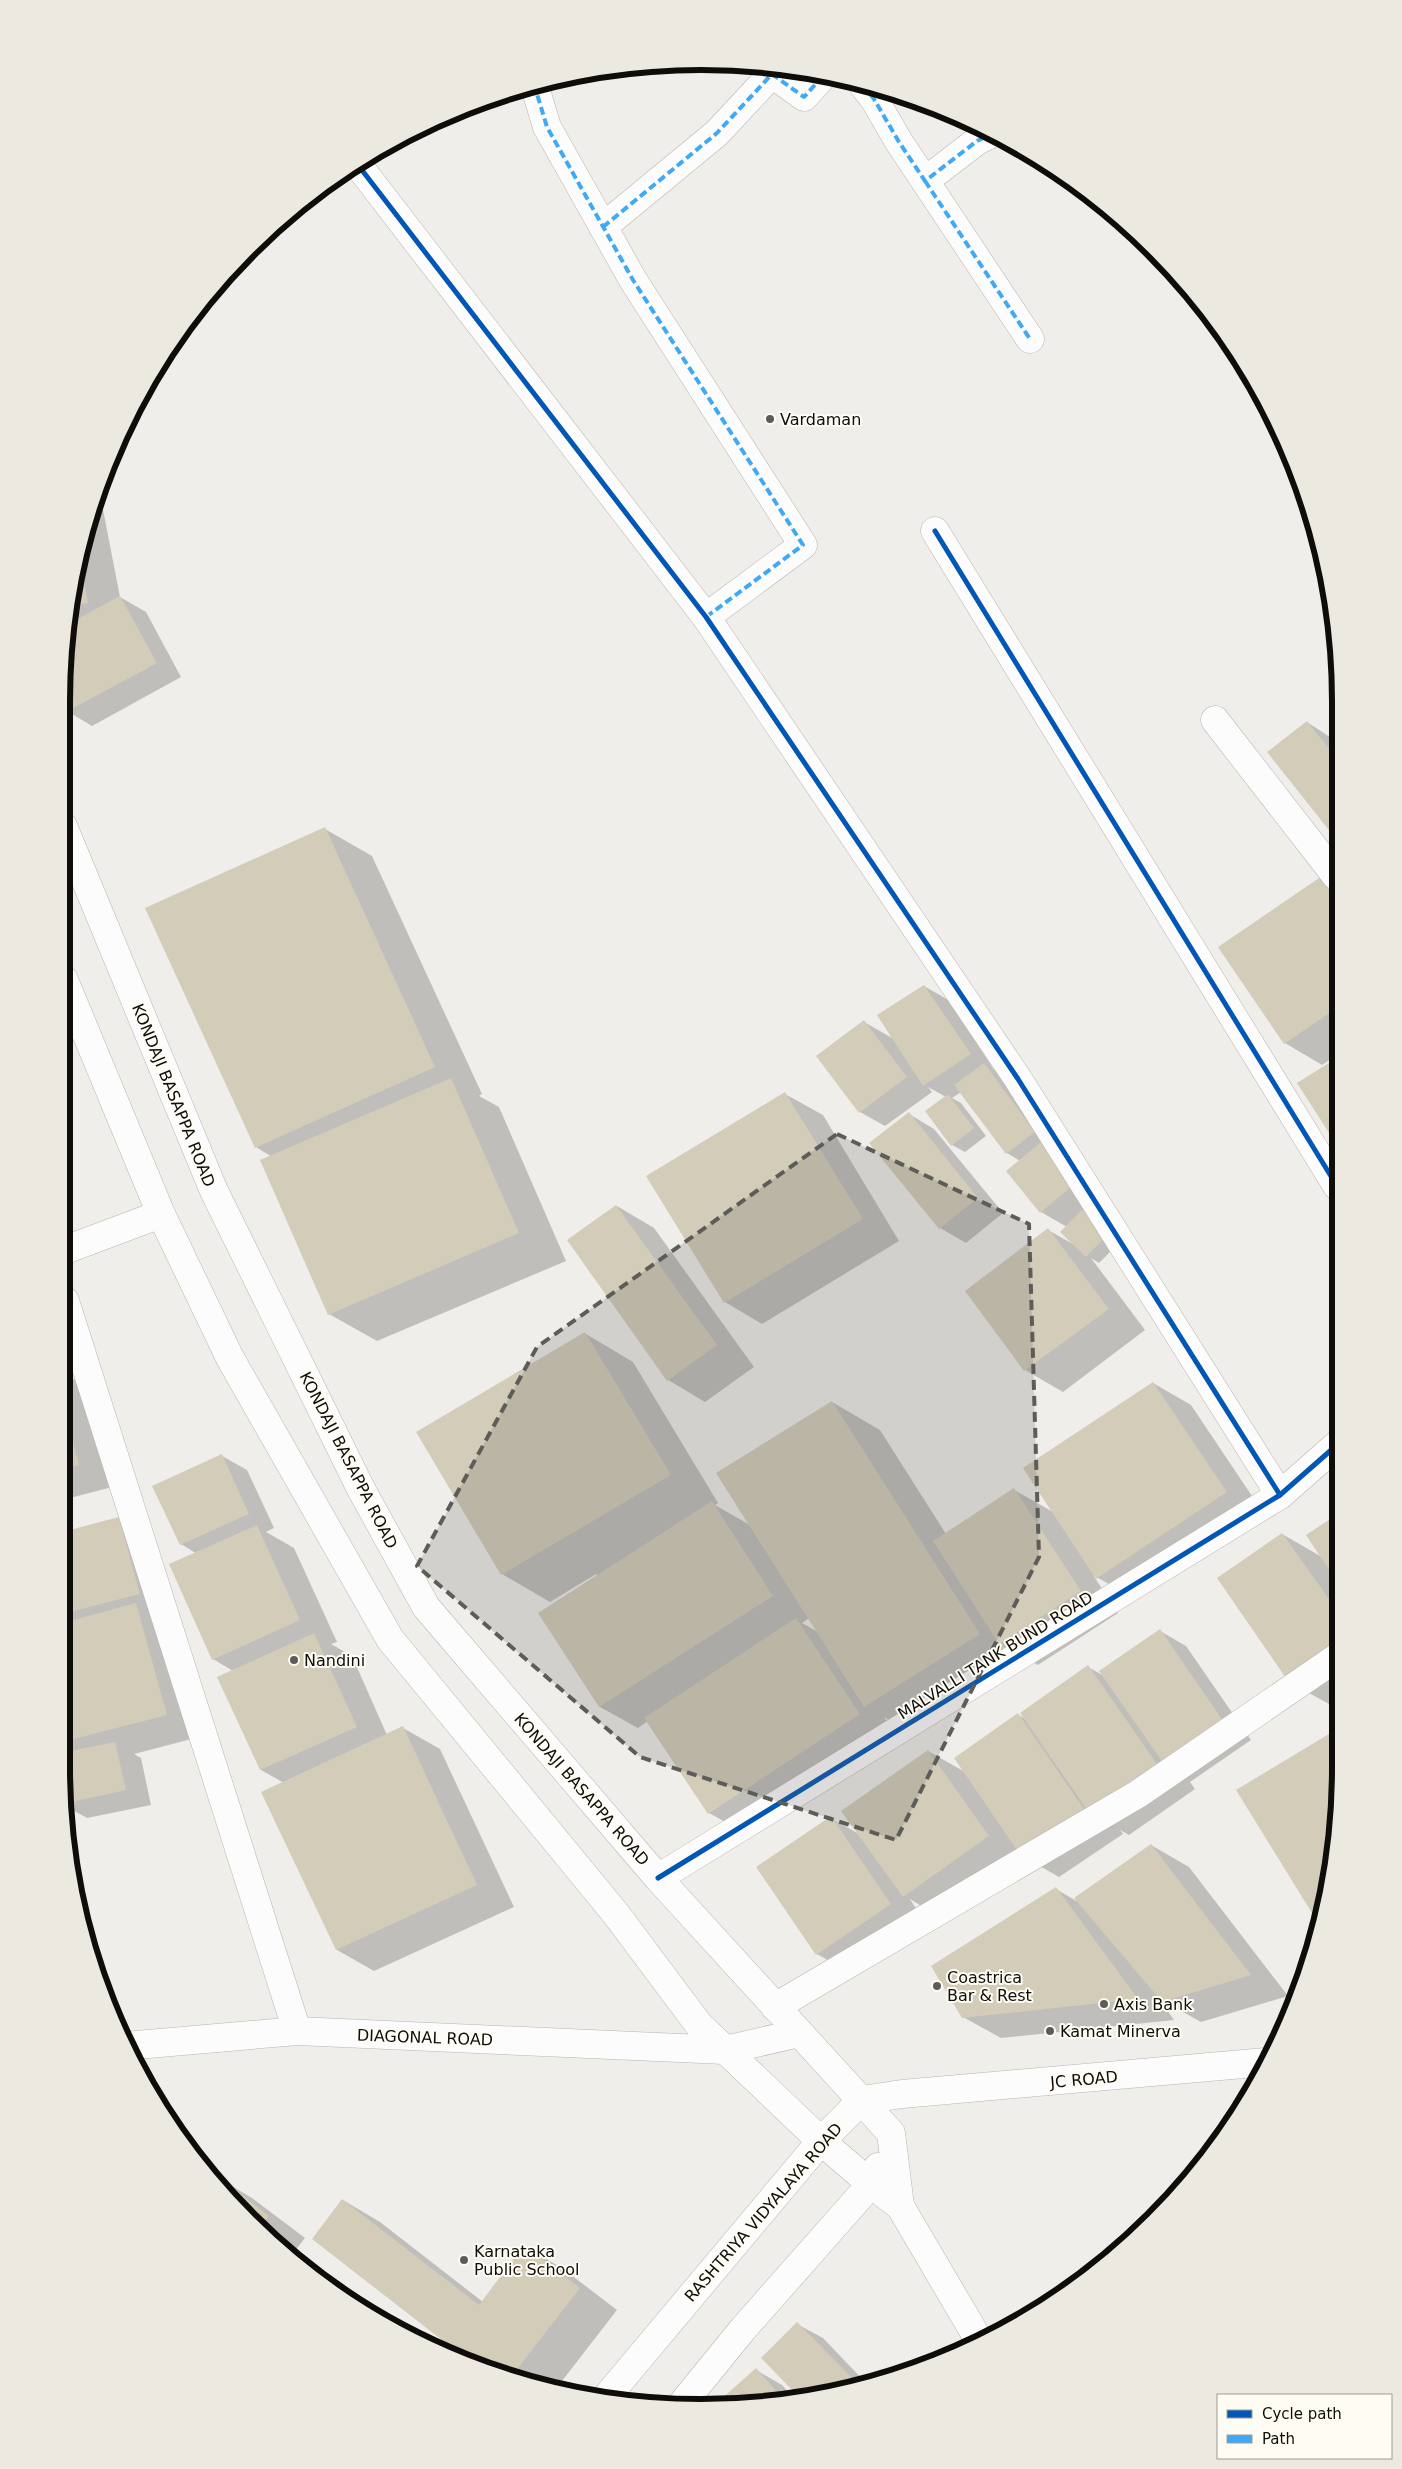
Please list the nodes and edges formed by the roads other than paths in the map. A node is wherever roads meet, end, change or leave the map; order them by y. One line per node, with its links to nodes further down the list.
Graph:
1 (818, 81): 7 (street)
2 (537, 92): 7 (street)
3 (870, 94): 6 (street)
4 (984, 137): 6 (street)
5 (361, 169): 10 (street)
6 (925, 181): 8 (street)
7 (603, 227): 10 (street)
8 (1030, 339)
9 (935, 531): 15 (street)
10 (706, 617): 20 (street)
11 (1215, 720): 13 (street)
12 (70, 843): 22 (street, KONDAJI BASAPPA ROAD)
13 (1332, 871)
14 (70, 994): 16 (street)
15 (1332, 1178)
16 (161, 1214): 17 (street); 27 (street)
17 (70, 1248)
18 (70, 1317): 24 (street)
19 (1332, 1449): 20 (street, MALVALLI TANK BUND ROAD)
20 (1280, 1495): 22 (street, MALVALLI TANK BUND ROAD)
21 (1332, 1661): 23 (street)
22 (658, 1878): 23 (street, KONDAJI BASAPPA ROAD)
23 (775, 2007): 25 (street, KONDAJI BASAPPA ROAD)
24 (297, 2031): 26 (street, DIAGONAL ROAD); 27 (street, DIAGONAL ROAD)
25 (799, 2033): 27 (street, DIAGONAL ROAD); 30 (street, KONDAJI BASAPPA ROAD)
26 (134, 2045)
27 (725, 2050): 32 (street)
28 (1259, 2063): 29 (street, JC ROAD)
29 (902, 2094): 30 (street); 31 (street)
30 (862, 2100): 31 (street, KONDAJI BASAPPA ROAD); 32 (street, RASHTRIYA VIDYALAYA ROAD)
31 (891, 2133): 33 (street); 34 (street)
32 (814, 2134): 33 (street); 36 (street, RASHTRIYA VIDYALAYA ROAD)
33 (871, 2184): 34 (street); 37 (street)
34 (900, 2206): 35 (street)
35 (976, 2336)
36 (610, 2392)
37 (686, 2399)

